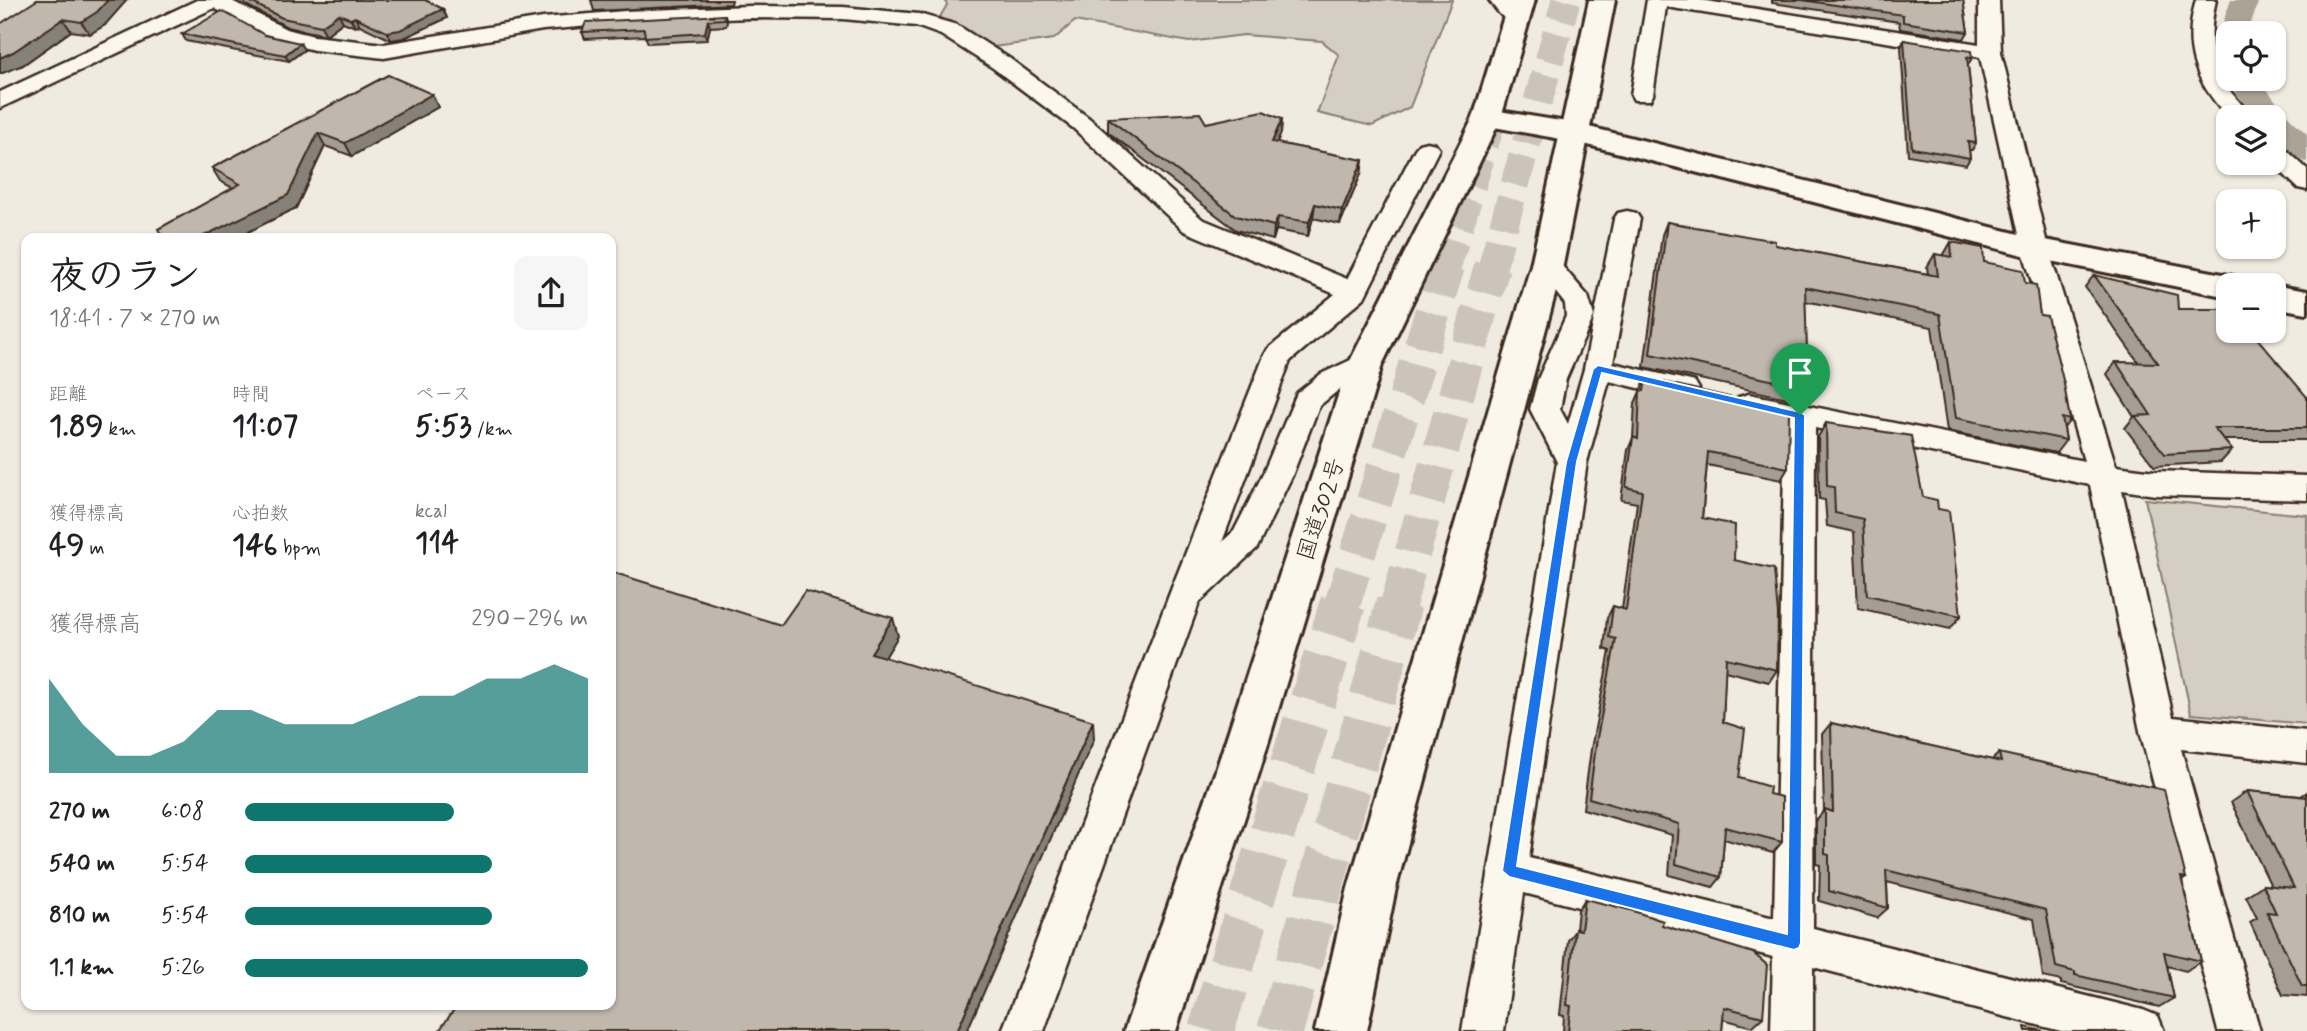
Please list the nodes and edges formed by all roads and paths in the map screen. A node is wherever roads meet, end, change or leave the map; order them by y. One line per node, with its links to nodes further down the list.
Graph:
1 (1602, 0): 11 (main road)
2 (1659, 0): 6 (street); 7 (street)
3 (1989, 0): 6 (street)
4 (2206, 0): 9 (street)
5 (1513, 6): 10 (main road, 国道302号)
6 (1990, 52): 16 (street)
7 (1642, 95)
8 (0, 101): 19 (street)
9 (2232, 105)
10 (1487, 118): 11 (main road); 22 (main road, 国道302号)
11 (1573, 132): 16 (main road); 17 (main road)
12 (1427, 149): 19 (street)
13 (2286, 163): 14 (street)
14 (2307, 183)
15 (1627, 219): 23 (street)
16 (2035, 248): 18 (main road); 27 (street)
17 (1547, 265): 25 (street); 37 (main road)
18 (2216, 284)
19 (1354, 292): 29 (street)
20 (2286, 298): 21 (main road)
21 (2307, 302)
22 (1365, 365): 26 (street); 36 (main road, 国道302号)
23 (1598, 369): 24 (street); 25 (street)
24 (1800, 415): 27 (street); 34 (street)
25 (1572, 462): 33 (street)
26 (1277, 476): 29 (street); 30 (street)
27 (2104, 476): 28 (street); 31 (street)
28 (2307, 488)
29 (1225, 499): 30 (street)
30 (1185, 596): 35 (street)
31 (2158, 731): 32 (street); 41 (street)
32 (2307, 747)
33 (1509, 871): 34 (street); 38 (street)
34 (1794, 943): 39 (street); 40 (street)
35 (1023, 1031)
36 (1150, 1031)
37 (1341, 1031)
38 (1483, 1031)
39 (1792, 1031)
40 (2143, 1031)
41 (2239, 1031)

